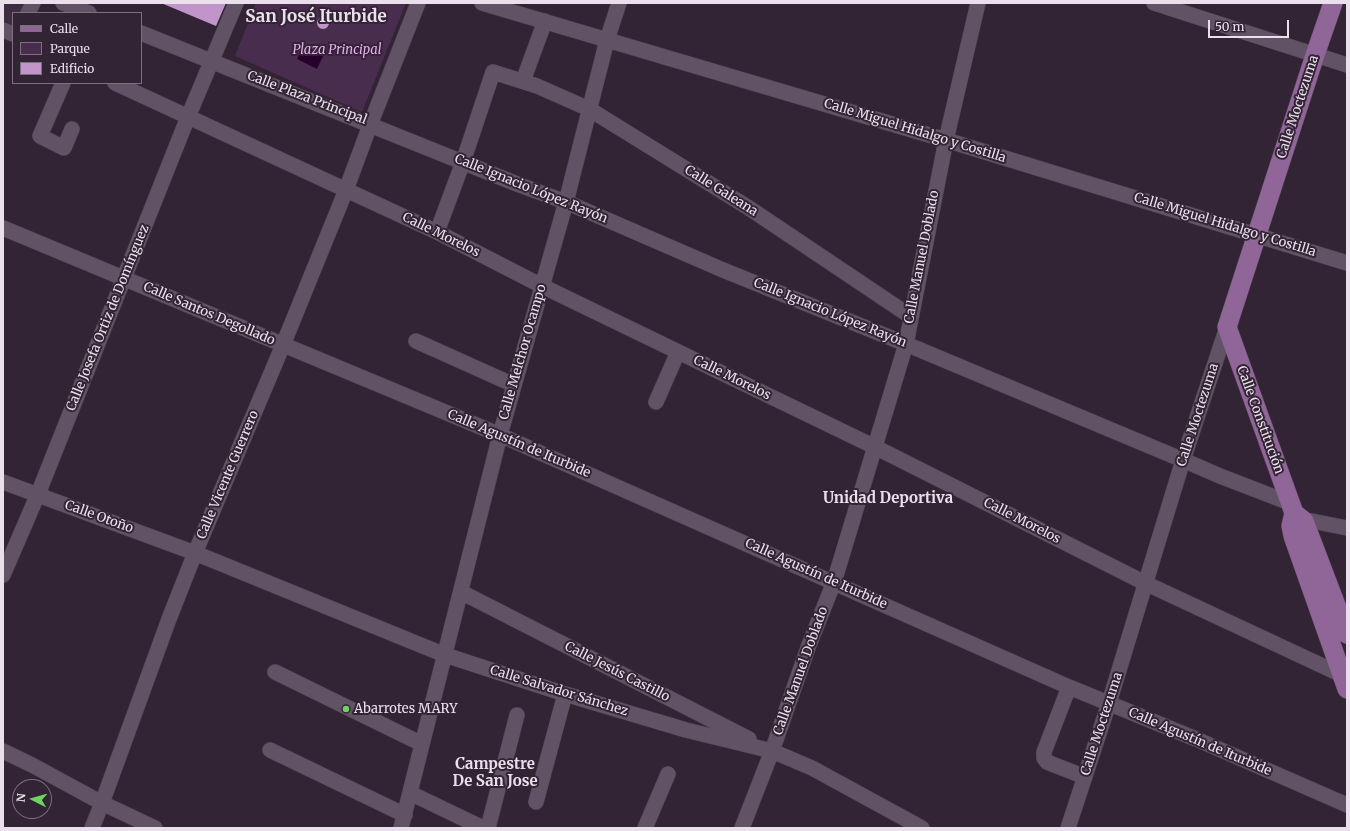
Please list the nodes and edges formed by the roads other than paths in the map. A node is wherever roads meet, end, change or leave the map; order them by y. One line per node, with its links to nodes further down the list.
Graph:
1 (33, 3): 10 (street)
2 (63, 3): 11 (street)
3 (236, 3): 16 (street, Calle Josefa Ortiz de Domínguez)
4 (418, 3): 23 (street, Calle Plaza Principal)
5 (619, 3): 14 (street, Calle Melchor Ocampo)
6 (978, 3): 25 (street, Calle Manuel Doblado)
7 (1154, 3): 15 (street)
8 (1333, 3): 15 (main road, Calle Moctezuma)
9 (486, 4): 12 (street, Calle Miguel Hidalgo y Costilla)
10 (28, 12)
11 (86, 12)
12 (545, 21): 14 (street, Calle Miguel Hidalgo y Costilla); 18 (street)
13 (142, 33): 16 (street, Calle Plaza Principal)
14 (607, 40): 21 (street, Calle Melchor Ocampo); 25 (street, Calle Miguel Hidalgo y Costilla)
15 (1315, 55): 17 (street); 31 (main road, Calle Moctezuma)
16 (211, 61): 22 (street, Calle Josefa Ortiz de Domínguez); 23 (street, Calle Plaza Principal)
17 (1347, 65)
18 (523, 81): 21 (street, Calle Galeana); 26 (street, Calle Galeana)
19 (63, 84): 24 (street)
20 (117, 84): 22 (street, Calle Morelos)
21 (589, 109): 28 (street, Calle Melchor Ocampo); 35 (street, Calle Galeana)
22 (188, 117): 27 (street, Calle Morelos); 33 (street, Calle Josefa Ortiz de Domínguez)
23 (370, 125): 26 (street, Calle Ignacio López Rayón); 27 (street, Calle Vicente Guerrero)
24 (72, 128)
25 (946, 140): 31 (street, Calle Miguel Hidalgo y Costilla); 35 (street, Calle Manuel Doblado)
26 (463, 162): 28 (street, Calle Ignacio López Rayón); 30 (street)
27 (346, 190): 30 (street, Calle Morelos); 39 (street, Calle Vicente Guerrero)
28 (566, 202): 34 (street, Calle Melchor Ocampo); 38 (street, Calle Ignacio López Rayón)
29 (3, 228): 33 (street, Calle Santos Degollado)
30 (437, 232): 34 (street, Calle Morelos)
31 (1256, 235): 32 (street, Calle Miguel Hidalgo y Costilla); 36 (main road, Calle Moctezuma)
32 (1347, 263)
33 (125, 279): 39 (street, Calle Santos Degollado); 47 (street, Calle Josefa Ortiz de Domínguez)
34 (542, 286): 40 (street, Calle Morelos); 41 (street, Calle Melchor Ocampo)
35 (910, 316): 38 (street, Calle Manuel Doblado)
36 (1227, 327): 45 (street, Calle Moctezuma); 48 (main road, Calle Constitución)
37 (416, 341): 41 (street)
38 (906, 344): 44 (street, Calle Manuel Doblado); 45 (street, Calle Ignacio López Rayón)
39 (283, 345): 43 (street, Calle Agustín de Iturbide); 50 (street, Calle Vicente Guerrero)
40 (678, 352): 42 (street); 44 (street, Calle Morelos)
41 (514, 386): 43 (street, Calle Melchor Ocampo)
42 (656, 402)
43 (500, 435): 53 (street, Calle Agustín de Iturbide); 55 (street, Calle Melchor Ocampo)
44 (875, 447): 53 (street, Calle Manuel Doblado); 54 (street, Calle Morelos)
45 (1183, 460): 48 (street, Calle Ignacio López Rayón); 54 (street, Calle Moctezuma)
46 (3, 482): 47 (street, Calle Otoño)
47 (38, 494): 50 (street, Calle Otoño); 51 (street, Calle Josefa Ortiz de Domínguez)
48 (1294, 516): 49 (street, Calle Ignacio López Rayón); 56 (main road, Calle Constitución); 59 (main road, Calle Constitución)
49 (1347, 528)
50 (195, 553): 57 (street, Calle Salvador Sánchez); 72 (street, Calle Vicente Guerrero)
51 (7, 556): 52 (street, Calle Josefa Ortiz de Domínguez)
52 (3, 575)
53 (834, 582): 60 (street, Calle Agustín de Iturbide); 67 (street, Calle Manuel Doblado)
54 (1145, 583): 59 (street, Calle Morelos); 62 (street, Calle Moctezuma)
55 (461, 592): 57 (street, Calle Melchor Ocampo); 67 (street, Calle Jesús Castillo)
56 (1347, 634)
57 (445, 655): 61 (street, Calle Salvador Sánchez); 64 (street, Calle Melchor Ocampo)
58 (275, 672): 64 (street)
59 (1345, 680)
60 (1068, 687): 62 (street, Calle Agustín de Iturbide); 69 (street)
61 (565, 694): 67 (street, Calle Salvador Sánchez); 71 (street)
62 (1110, 704): 69 (street, Calle Moctezuma); 73 (street, Calle Agustín de Iturbide)
63 (517, 715): 78 (street)
64 (422, 744): 70 (street, Calle Melchor Ocampo)
65 (270, 750): 74 (street)
66 (3, 751): 72 (street)
67 (772, 751): 80 (street, Calle Manuel Doblado); 81 (street, Calle Salvador Sánchez)
68 (668, 774): 79 (street)
69 (1085, 777): 82 (street, Calle Moctezuma)
70 (410, 793): 74 (street, Calle Melchor Ocampo); 77 (street)
71 (536, 802)
72 (102, 803): 75 (street, Calle Vicente Guerrero); 76 (street)
73 (1347, 806)
74 (403, 822)
75 (92, 828)
76 (155, 828)
77 (483, 828)
78 (488, 828)
79 (645, 828)
80 (742, 828)
81 (922, 828)
82 (1068, 828)

